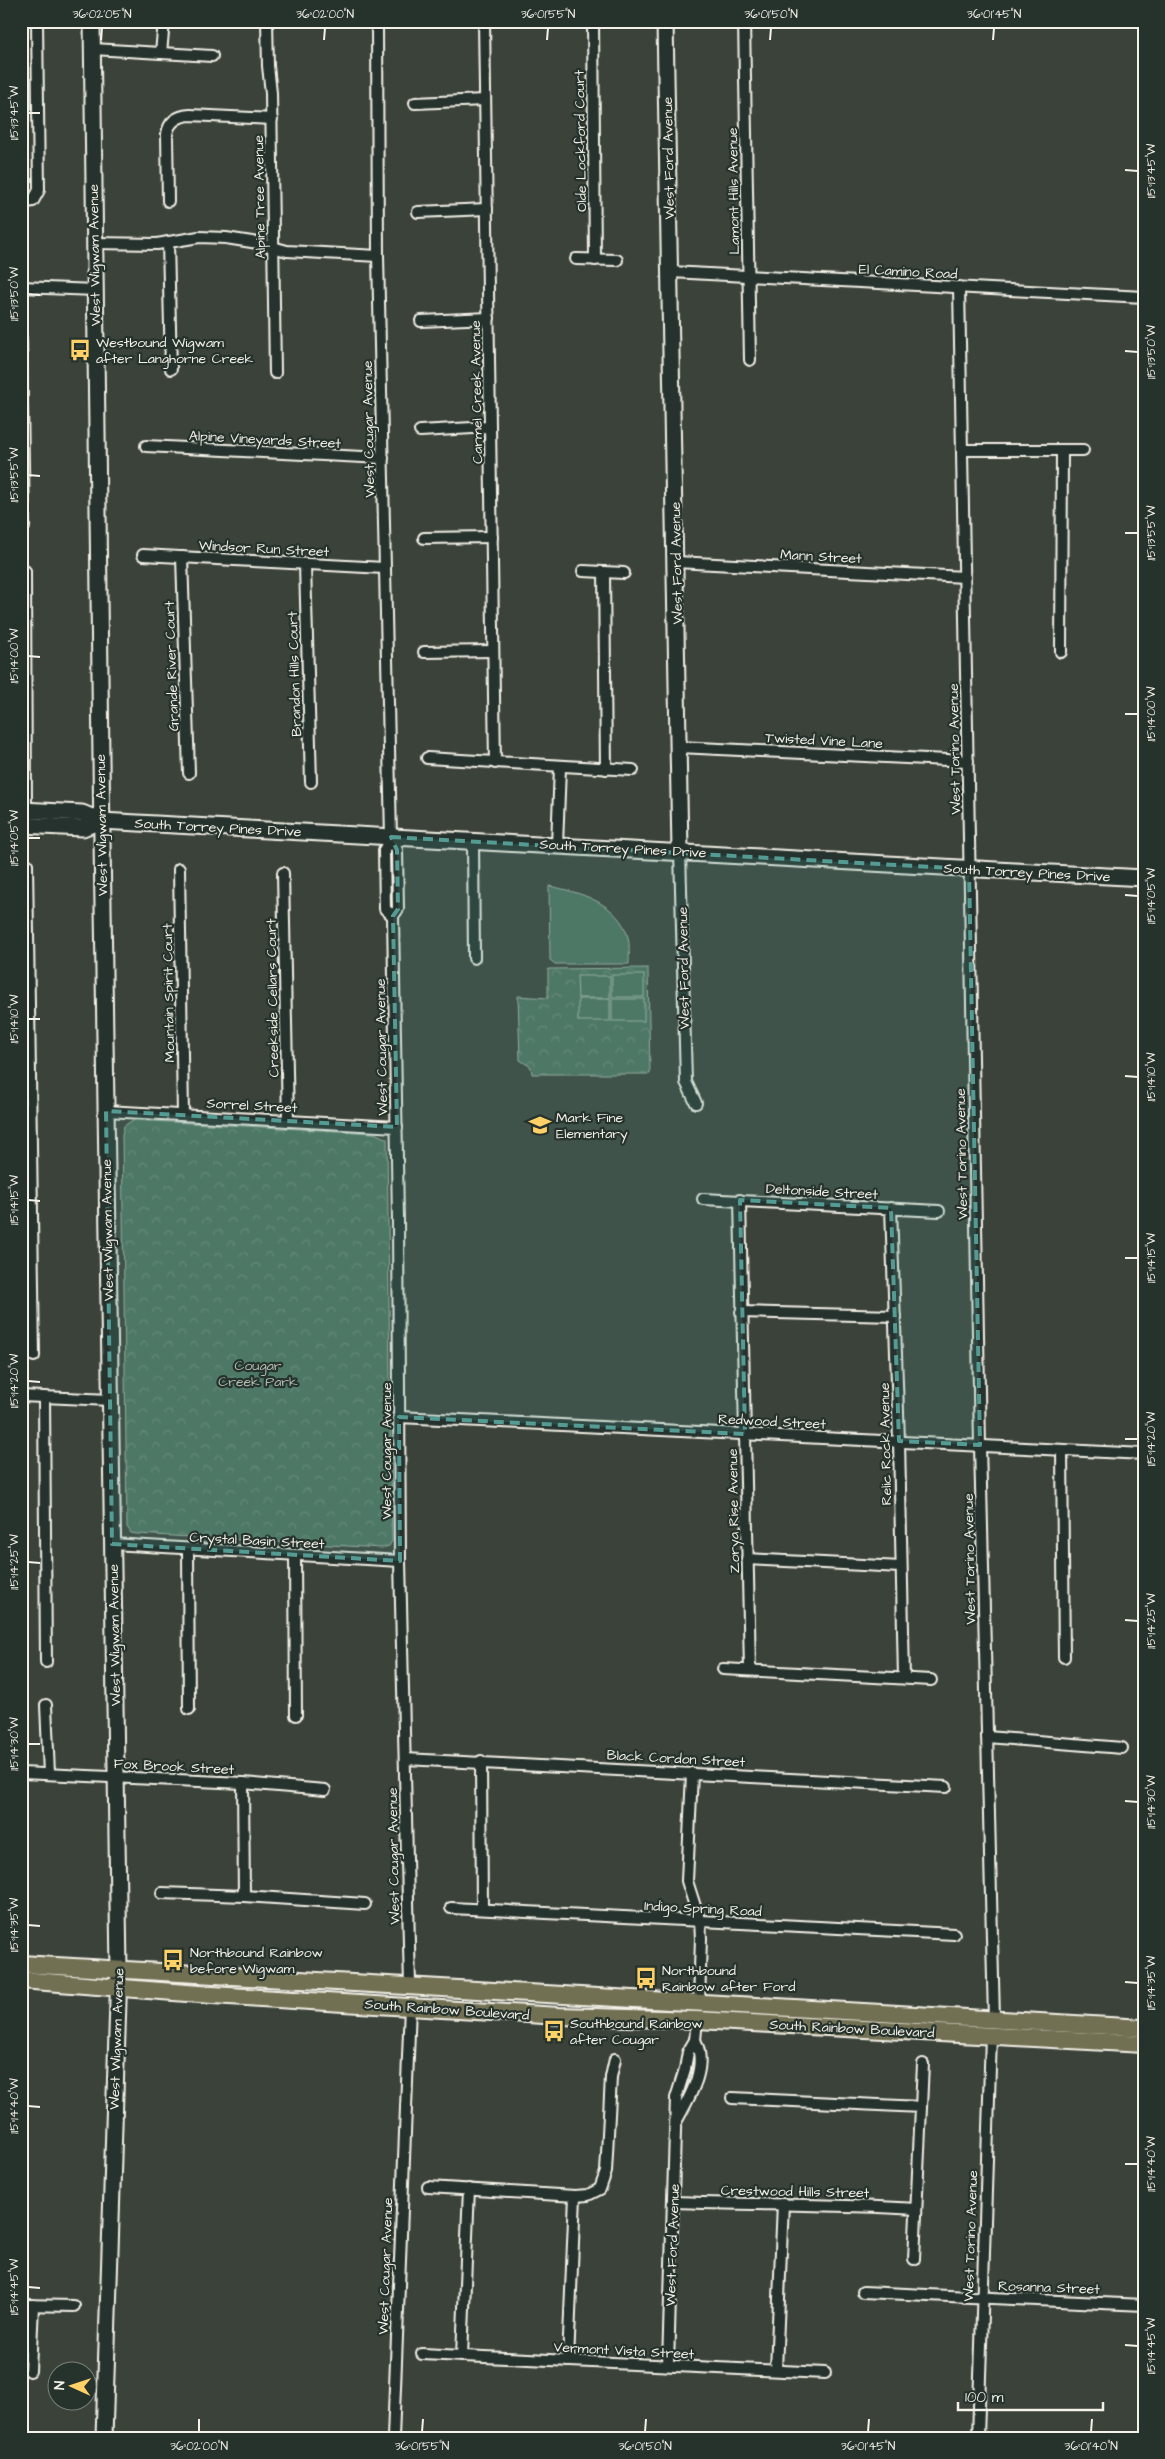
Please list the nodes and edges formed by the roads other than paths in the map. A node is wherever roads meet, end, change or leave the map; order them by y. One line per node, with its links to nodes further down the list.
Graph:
1 (37, 21): 17 (street)
2 (92, 21): 10 (street, West Wigwam Avenue)
3 (164, 21): 11 (street)
4 (267, 21): 15 (street, Alpine Tree Avenue)
5 (377, 21): 23 (street, West Cougar Avenue)
6 (484, 21): 13 (street, Carmel Creek Avenue)
7 (592, 21): 25 (street, Olde Lockford Court)
8 (665, 21): 27 (street, West Ford Avenue)
9 (744, 21): 28 (street, Lamont Hills Avenue)
10 (92, 49): 11 (street); 21 (street, West Wigwam Avenue)
11 (161, 53): 12 (street)
12 (212, 56)
13 (485, 100): 14 (street); 18 (street, Carmel Creek Avenue)
14 (415, 103)
15 (272, 119): 16 (street); 22 (street, Alpine Tree Avenue)
16 (168, 201)
17 (21, 203)
18 (487, 209): 19 (street); 33 (street, Carmel Creek Avenue)
19 (418, 212)
20 (168, 242): 21 (street); 22 (street); 37 (street)
21 (94, 243): 31 (street, West Wigwam Avenue)
22 (274, 248): 23 (street); 38 (street, Alpine Tree Avenue)
23 (378, 256): 45 (street, West Cougar Avenue)
24 (576, 259): 25 (street)
25 (595, 260): 26 (street)
26 (617, 260)
27 (671, 272): 28 (street, El Camino Road); 51 (street, West Ford Avenue)
28 (748, 276): 30 (street, El Camino Road); 36 (street, Lamont Hills Avenue)
29 (21, 287): 31 (street)
30 (959, 287): 32 (street, El Camino Road); 42 (street, West Torino Avenue)
31 (95, 290): 72 (street, West Wigwam Avenue)
32 (1144, 297)
33 (488, 318): 34 (street); 39 (street, Carmel Creek Avenue)
34 (421, 321)
35 (21, 338): 46 (street)
36 (750, 360)
37 (170, 369)
38 (275, 373)
39 (490, 427): 40 (street); 47 (street, Carmel Creek Avenue)
40 (420, 431)
41 (146, 446): 45 (street, Alpine Vineyards Street)
42 (962, 450): 43 (street); 58 (street, West Torino Avenue)
43 (1062, 450): 44 (street); 61 (street)
44 (1083, 450)
45 (383, 458): 53 (street, West Cougar Avenue)
46 (24, 527)
47 (492, 537): 48 (street); 59 (street, Carmel Creek Avenue)
48 (424, 538)
49 (143, 555): 50 (street, Windsor Run Street)
50 (182, 558): 52 (street, Windsor Run Street); 69 (street, Grande River Court)
51 (676, 562): 58 (street, Mann Street); 62 (street, West Ford Avenue)
52 (304, 565): 53 (street, Windsor Run Street); 70 (street, Brandon Hills Court)
53 (384, 568): 73 (street, West Cougar Avenue)
54 (583, 571): 56 (street)
55 (25, 572): 71 (street)
56 (604, 572): 57 (street); 67 (street)
57 (624, 573)
58 (965, 577): 64 (street, West Torino Avenue)
59 (493, 651): 60 (street); 65 (street, Carmel Creek Avenue)
60 (424, 652)
61 (1061, 652)
62 (679, 747): 64 (street, Twisted Vine Lane); 76 (street, West Ford Avenue)
63 (427, 758): 65 (street)
64 (968, 761): 78 (street, West Torino Avenue)
65 (495, 763): 66 (street)
66 (560, 767): 67 (street); 75 (street)
67 (606, 769): 68 (street)
68 (633, 770)
69 (189, 773)
70 (311, 782)
71 (23, 815): 72 (street, South Torrey Pines Drive)
72 (101, 821): 73 (street, South Torrey Pines Drive); 85 (street, West Wigwam Avenue)
73 (391, 837): 74 (street, South Torrey Pines Drive); 88 (street, West Cougar Avenue)
74 (473, 841): 75 (street, South Torrey Pines Drive); 82 (street)
75 (557, 845): 76 (street, South Torrey Pines Drive)
76 (680, 851): 78 (street, South Torrey Pines Drive); 84 (street, West Ford Avenue)
77 (28, 864): 83 (street)
78 (969, 869): 81 (street, South Torrey Pines Drive); 102 (street, West Torino Avenue)
79 (180, 870): 86 (street, Mountain Spirit Court)
80 (283, 874): 87 (street, Creekside Cellars Court)
81 (1144, 878)
82 (474, 958)
83 (26, 1097): 95 (street)
84 (696, 1103)
85 (106, 1111): 86 (street, Sorrel Street); 98 (street, West Wigwam Avenue)
86 (183, 1115): 87 (street, Sorrel Street)
87 (288, 1121): 88 (street, Sorrel Street)
88 (397, 1127): 99 (street, West Cougar Avenue)
89 (703, 1199): 90 (street, Deltonside Street)
90 (740, 1200): 91 (street, Deltonside Street); 93 (street, Zorya Rise Avenue)
91 (891, 1208): 92 (street, Deltonside Street); 94 (street, Relic Rock Avenue)
92 (939, 1211)
93 (741, 1312): 94 (street); 100 (street, Zorya Rise Avenue)
94 (895, 1316): 101 (street, Relic Rock Avenue)
95 (34, 1356)
96 (21, 1396): 97 (street)
97 (44, 1398): 98 (street); 112 (street)
98 (110, 1400): 105 (street, West Wigwam Avenue)
99 (400, 1416): 100 (street, Redwood Street); 109 (street, West Cougar Avenue)
100 (745, 1434): 101 (street, Redwood Street); 108 (street, Zorya Rise Avenue)
101 (899, 1441): 102 (street, Redwood Street); 110 (street, Relic Rock Avenue)
102 (980, 1446): 103 (street, Redwood Street); 120 (street, West Torino Avenue)
103 (1062, 1450): 104 (street, Redwood Street); 111 (street)
104 (1144, 1454)
105 (112, 1544): 106 (street, Crystal Basin Street); 127 (street, West Wigwam Avenue)
106 (188, 1550): 107 (street, Crystal Basin Street); 118 (street)
107 (295, 1556): 109 (street, Crystal Basin Street); 119 (street)
108 (747, 1560): 110 (street); 114 (street, Zorya Rise Avenue)
109 (400, 1561): 122 (street, West Cougar Avenue)
110 (902, 1567): 115 (street, Relic Rock Avenue)
111 (1064, 1657)
112 (46, 1662)
113 (723, 1669): 114 (street)
114 (750, 1670): 115 (street)
115 (904, 1678): 116 (street)
116 (931, 1680)
117 (46, 1705): 126 (street)
118 (189, 1709)
119 (296, 1715)
120 (986, 1737): 121 (street); 149 (street, West Torino Avenue)
121 (1122, 1748)
122 (404, 1758): 123 (street, Black Cordon Street); 142 (street, West Cougar Avenue)
123 (481, 1761): 125 (street, Black Cordon Street); 135 (street)
124 (21, 1773): 126 (street, Fox Brook Street)
125 (692, 1773): 129 (street, Black Cordon Street); 136 (street)
126 (49, 1774): 127 (street, Fox Brook Street)
127 (116, 1777): 128 (street, Fox Brook Street); 139 (street, West Wigwam Avenue)
128 (243, 1783): 130 (street, Fox Brook Street); 132 (street)
129 (946, 1787)
130 (325, 1790)
131 (162, 1893): 132 (street)
132 (244, 1896): 133 (street)
133 (365, 1904)
134 (451, 1908): 135 (street, Indigo Spring Road)
135 (482, 1908): 136 (street, Indigo Spring Road)
136 (700, 1922): 137 (street, Indigo Spring Road); 145 (street)
137 (954, 1934)
138 (21, 1964): 139 (main road, South Rainbow Boulevard)
139 (119, 1970): 141 (street, West Wigwam Avenue); 142 (main road, South Rainbow Boulevard)
140 (21, 1980): 141 (main road, South Rainbow Boulevard)
141 (118, 1986): 144 (main road, South Rainbow Boulevard); 180 (street, West Wigwam Avenue)
142 (410, 1986): 143 (main road, South Rainbow Boulevard); 144 (main road)
143 (504, 1992): 145 (main road, South Rainbow Boulevard); 146 (main road)
144 (323, 2001): 146 (main road, South Rainbow Boulevard)
145 (699, 2003): 147 (main road, South Rainbow Boulevard); 148 (main road)
146 (410, 2006): 148 (main road, South Rainbow Boulevard); 181 (street, West Cougar Avenue)
147 (786, 2008): 149 (main road, South Rainbow Boulevard); 150 (main road)
148 (623, 2018): 150 (main road, South Rainbow Boulevard)
149 (994, 2019): 151 (main road, South Rainbow Boulevard); 153 (main road)
150 (697, 2020): 153 (main road, South Rainbow Boulevard); 163 (street, West Ford Avenue)
151 (1089, 2025): 152 (main road, South Rainbow Boulevard); 154 (main road)
152 (1144, 2028)
153 (931, 2032): 154 (main road, South Rainbow Boulevard)
154 (991, 2036): 155 (main road, South Rainbow Boulevard); 168 (street, West Torino Avenue)
155 (1144, 2044)
156 (615, 2059): 162 (street)
157 (923, 2064): 159 (street)
158 (732, 2098): 159 (street)
159 (921, 2107): 165 (street)
160 (428, 2187): 161 (street)
161 (469, 2189): 162 (street); 174 (street)
162 (574, 2196): 175 (street)
163 (673, 2202): 164 (street, Crestwood Hills Street); 176 (street, West Ford Avenue)
164 (782, 2203): 165 (street, Crestwood Hills Street); 177 (street)
165 (916, 2209): 166 (street)
166 (914, 2259)
167 (863, 2292): 168 (street, Rosanna Street)
168 (981, 2298): 170 (street, Rosanna Street); 182 (street, West Torino Avenue)
169 (21, 2305): 171 (street)
170 (1144, 2305)
171 (33, 2306): 172 (street); 178 (street)
172 (74, 2306)
173 (422, 2354): 174 (street, Vermont Vista Street)
174 (462, 2356): 175 (street, Vermont Vista Street)
175 (568, 2361): 176 (street, Vermont Vista Street)
176 (668, 2365): 177 (street, Vermont Vista Street)
177 (776, 2370): 179 (street, Vermont Vista Street)
178 (30, 2371)
179 (824, 2373)
180 (104, 2438)
181 (392, 2438)
182 (978, 2438)

